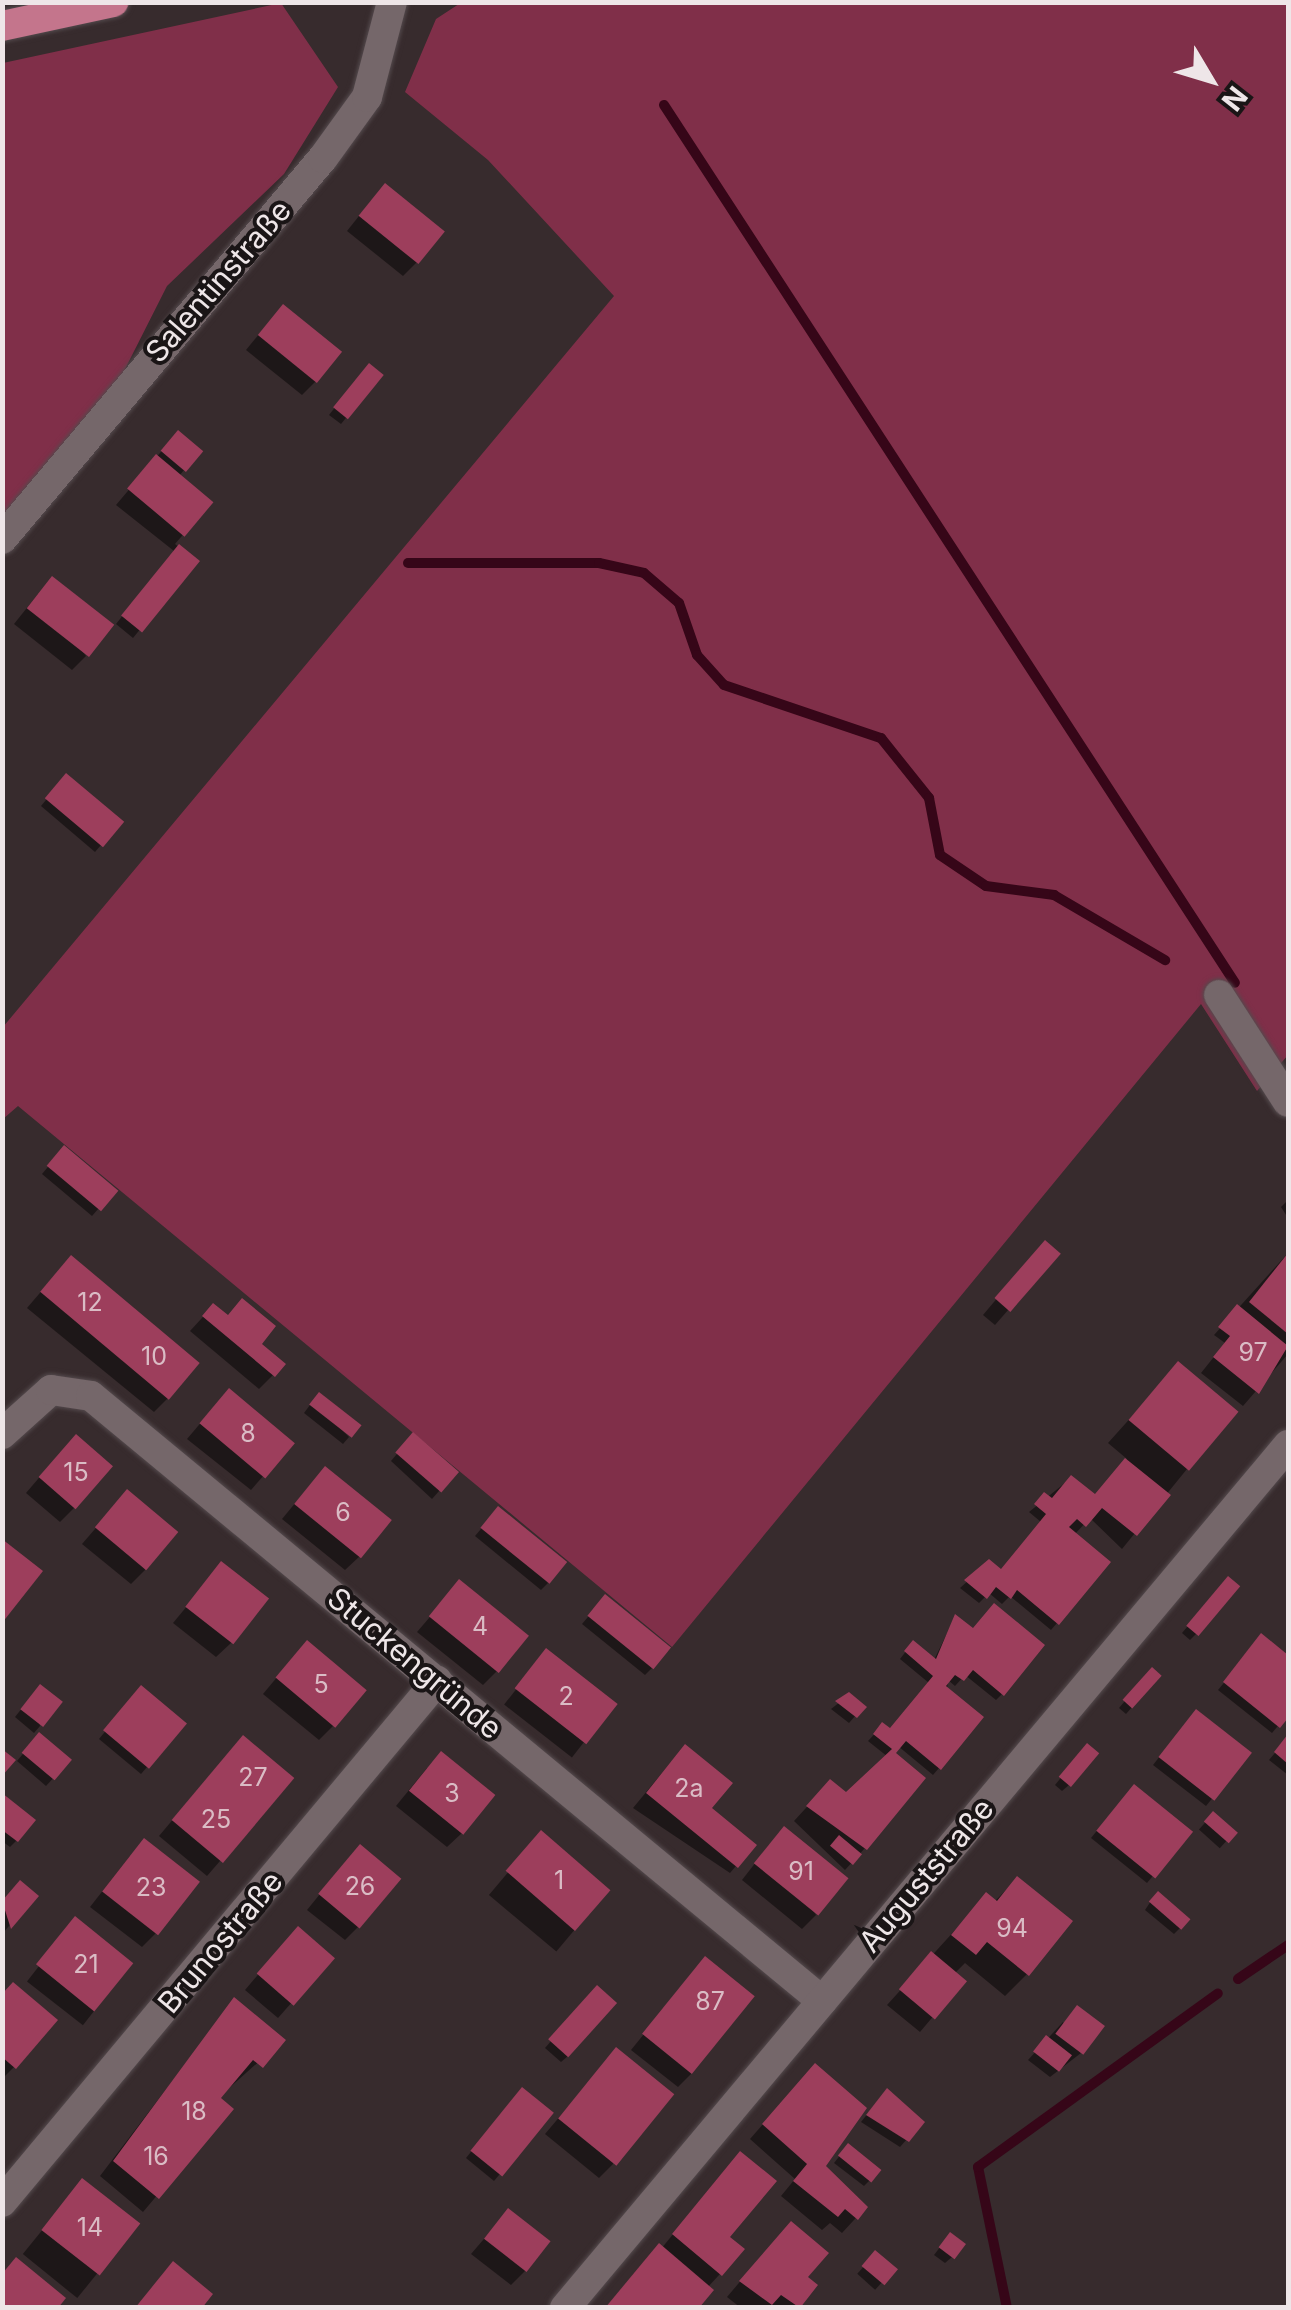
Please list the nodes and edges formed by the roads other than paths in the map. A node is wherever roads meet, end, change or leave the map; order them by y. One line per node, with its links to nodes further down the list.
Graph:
1 (113, 2): 3 (main road)
2 (392, 2): 4 (street, Salentinstraße)
3 (2, 26)
4 (2, 540)
5 (1220, 995): 6 (street)
6 (1288, 1102)
7 (2, 1434): 9 (street, Stuckengründe)
8 (1288, 1445): 10 (street, Auguststraße)
9 (437, 1681): 10 (street, Stuckengründe); 11 (street, Brunostraße)
10 (822, 2000): 12 (street, Auguststraße)
11 (2, 2202)
12 (564, 2308)

